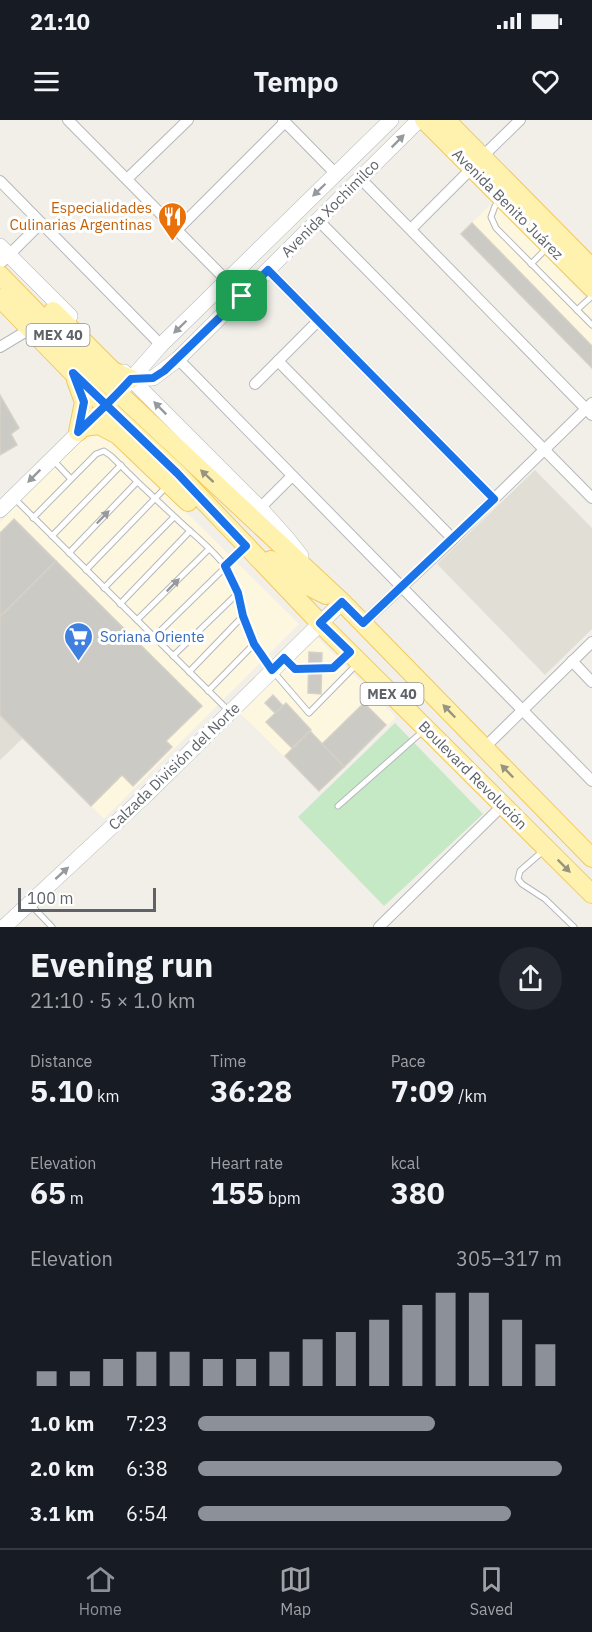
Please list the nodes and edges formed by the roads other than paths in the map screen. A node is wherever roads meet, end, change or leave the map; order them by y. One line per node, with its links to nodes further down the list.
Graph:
1 (68, 120): 12 (street)
2 (391, 120): 10 (main road, Avenida Xochimilco)
3 (419, 120): 11 (main road, Avenida Xochimilco, one-way to 3)
4 (424, 120): 9 (main road, Avenida Benito Juárez)
5 (446, 120): 9 (main road, Avenida Benito Juárez)
6 (520, 120): 9 (street)
7 (284, 121): 10 (street); 17 (street)
8 (182, 122): 12 (street)
9 (477, 162): 14 (main road, Avenida Benito Juárez); 18 (street); 22 (main road, Avenida Benito Juárez)
10 (336, 174): 24 (main road, Avenida Xochimilco, one-way to 24)
11 (360, 178): 15 (main road, Avenida Xochimilco); 18 (street)
12 (127, 179): 17 (street)
13 (0, 181): 16 (street)
14 (503, 198): 19 (main road, Avenida Benito Juárez); 21 (lane)
15 (318, 220): 23 (main road, Avenida Xochimilco); 43 (street)
16 (41, 223): 20 (street); 33 (street)
17 (177, 230): 24 (street)
18 (411, 230): 41 (street)
19 (549, 245): 21 (lane); 25 (main road, Avenida Benito Juárez)
20 (2, 259): 39 (main road)
21 (531, 264): 29 (lane)
22 (592, 268)
23 (268, 270): 26 (main road, Avenida Xochimilco); 30 (street)
24 (227, 281): 26 (street); 33 (main road, Avenida Xochimilco, one-way to 33)
25 (592, 288)
26 (242, 296): 35 (main road, Avenida Xochimilco)
27 (592, 296): 29 (lane)
28 (0, 298): 32 (main road, Boulevard Revolución / MEX 40)
29 (577, 310): 31 (lane)
30 (318, 321): 36 (street); 53 (street)
31 (592, 326)
32 (30, 329): 34 (street); 37 (main road, Boulevard Revolución / MEX 40)
33 (161, 345): 39 (main road, Avenida Xochimilco)
34 (0, 346)
35 (178, 360): 39 (main road, Avenida Xochimilco); 46 (street)
36 (278, 361): 38 (street); 60 (street)
37 (73, 373): 40 (main road, Boulevard Revolución / MEX 40); 42 (main road)
38 (255, 384)
39 (125, 386): 40 (main road); 54 (main road, one-way to 39); 66 (main road, MEX 40, one-way to 39)
40 (105, 406): 42 (main road); 61 (main road, Boulevard Revolución / MEX 40)
41 (590, 409): 43 (street)
42 (81, 430): 44 (main road); 49 (main road)
43 (544, 450): 51 (street); 53 (street)
44 (51, 459): 47 (lane); 50 (main road, one-way to 50)
45 (121, 465): 47 (lane); 48 (lane); 59 (lane)
46 (292, 476): 54 (street); 67 (street)
47 (71, 479): 57 (lane)
48 (137, 482): 52 (lane); 63 (lane, one-way to 48)
49 (169, 484): 52 (lane); 61 (main road)
50 (13, 497): 55 (main road); 57 (lane)
51 (592, 498)
52 (155, 499): 56 (lane); 65 (lane)
53 (494, 499): 60 (street)
54 (260, 508): 66 (main road)
55 (0, 510)
56 (174, 517): 58 (lane); 68 (lane)
57 (33, 518): 59 (lane)
58 (190, 531): 62 (lane); 71 (lane)
59 (52, 536): 63 (lane)
60 (453, 539): 67 (street)
61 (246, 546): 64 (lane); 70 (main road); 74 (main road, Boulevard Revolución / MEX 40)
62 (209, 549): 64 (lane); 73 (lane, one-way to 62)
63 (69, 553): 65 (lane)
64 (225, 566): 69 (lane); 76 (lane)
65 (86, 570): 68 (lane)
66 (313, 575): 70 (main road, MEX 40)
67 (401, 587): 75 (street); 87 (street)
68 (104, 588): 71 (lane)
69 (238, 593): 72 (lane); 79 (lane)
70 (342, 602): 74 (main road, Calzada División del Norte); 75 (main road, MEX 40)
71 (120, 604): 73 (lane)
72 (243, 616): 78 (lane); 84 (lane)
73 (137, 620): 76 (lane)
74 (320, 623): 80 (main road, Boulevard Revolución / MEX 40); 81 (main road, Calzada División del Norte)
75 (363, 623): 90 (main road, MEX 40, one-way to 75)
76 (153, 637): 79 (lane)
77 (592, 642): 82 (street)
78 (254, 644): 83 (lane); 86 (lane)
79 (173, 656): 84 (lane)
80 (354, 657): 81 (lane); 83 (lane); 89 (main road, Boulevard Revolución / MEX 40)
81 (284, 658): 83 (main road, Calzada División del Norte)
82 (572, 661): 85 (street); 87 (street)
83 (272, 670): 88 (main road, Calzada División del Norte)
84 (189, 672): 86 (lane)
85 (592, 682)
86 (208, 691): 88 (lane)
87 (523, 710): 90 (street); 91 (street)
88 (230, 712): 98 (main road, Calzada División del Norte, one-way to 88)
89 (426, 728): 92 (main road, Boulevard Revolución / MEX 40); 93 (lane)
90 (484, 748): 94 (main road, MEX 40, one-way to 90)
91 (592, 781)
92 (503, 805): 94 (main road); 95 (main road, Boulevard Revolución / MEX 40); 101 (street)
93 (338, 806)
94 (569, 835): 96 (main road, MEX 40)
95 (546, 848): 97 (main road, Boulevard Revolución / MEX 40, one-way to 97); 102 (lane)
96 (592, 858)
97 (592, 894)
98 (29, 903): 99 (main road, Calzada División del Norte); 100 (lane)
99 (4, 927)
100 (52, 927)
101 (379, 927)
102 (574, 927)

